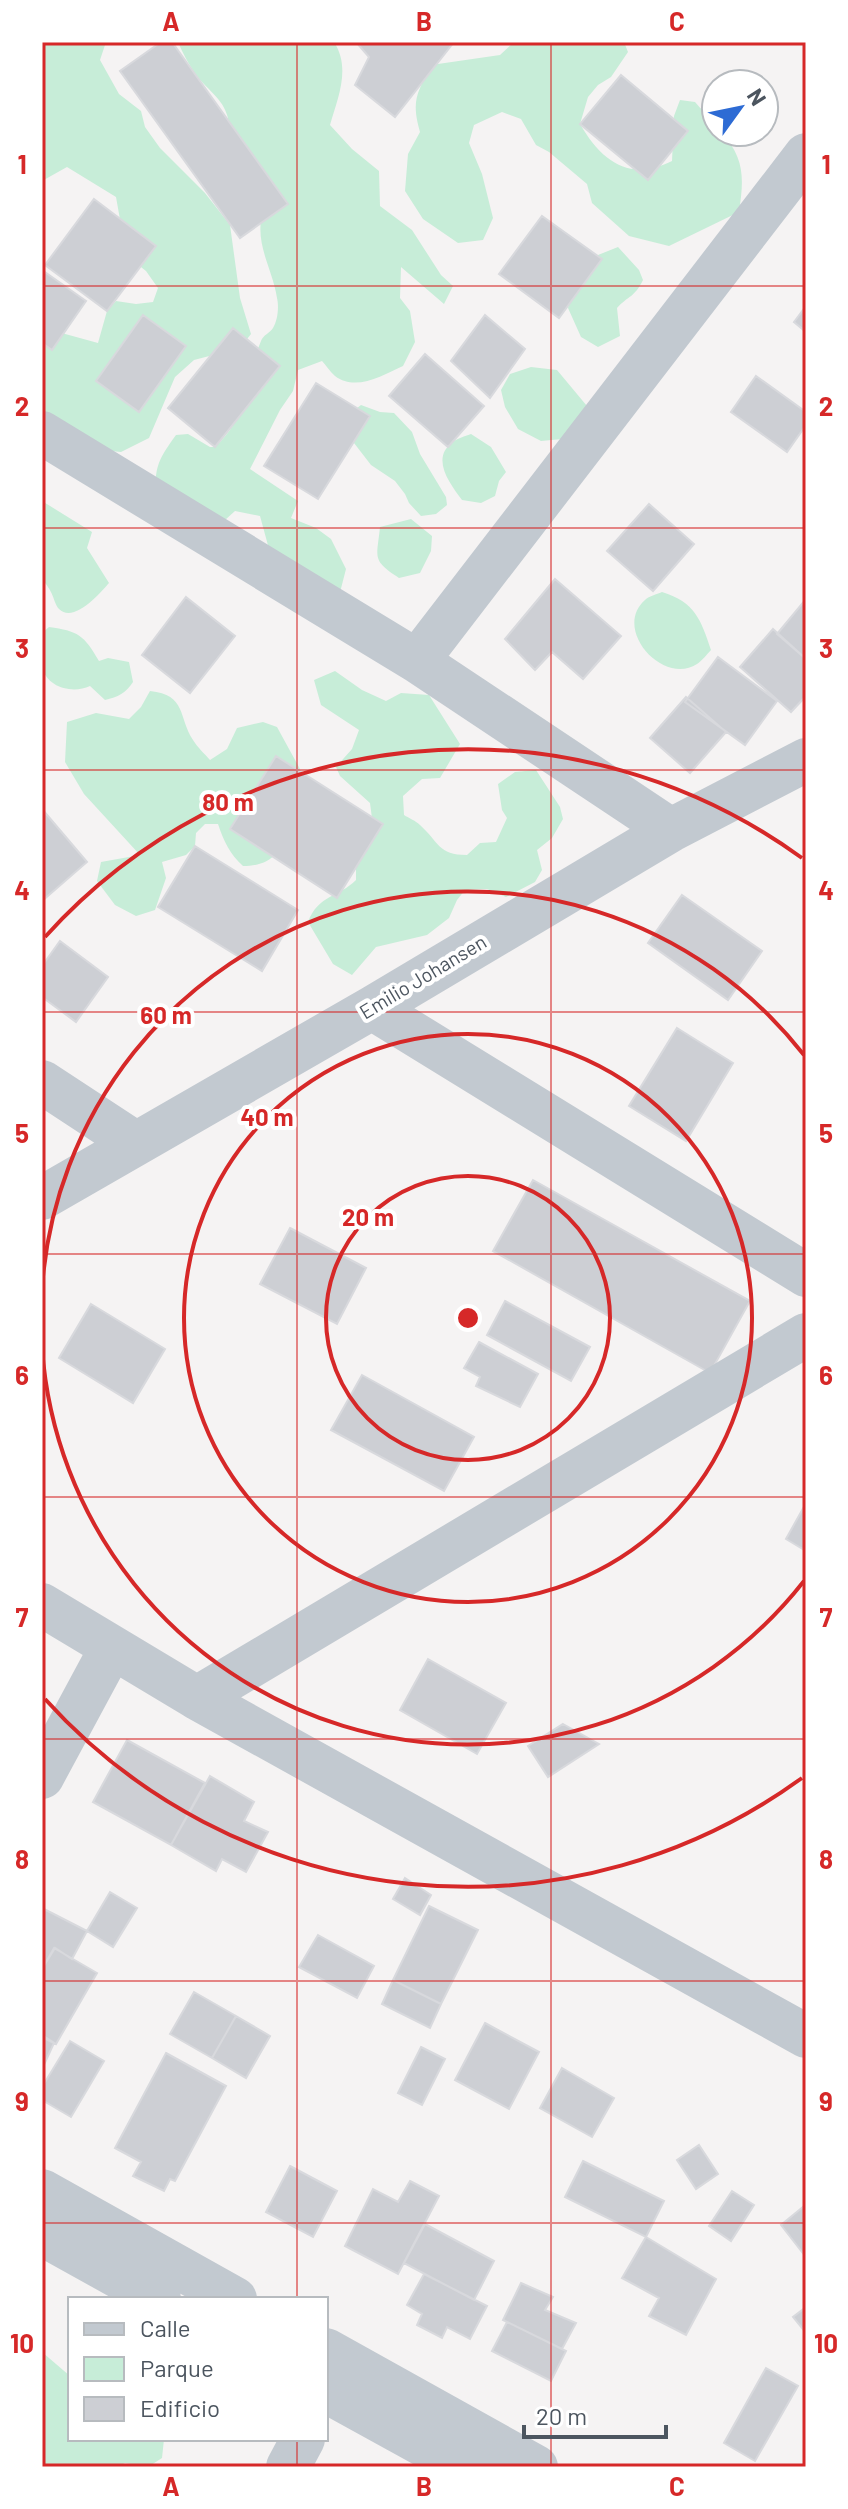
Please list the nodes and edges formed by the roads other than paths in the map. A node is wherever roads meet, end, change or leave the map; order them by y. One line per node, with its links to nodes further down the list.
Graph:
1 (806, 155): 3 (street)
2 (42, 433): 3 (street)
3 (417, 661): 5 (street)
4 (806, 760): 5 (street, Emilio Johansen)
5 (671, 830): 6 (street, Emilio Johansen)
6 (372, 1008): 8 (street, Emilio Johansen); 10 (street)
7 (42, 1082): 8 (street)
8 (135, 1143): 9 (street, Emilio Johansen)
9 (42, 1198)
10 (806, 1275)
11 (806, 1335): 14 (street)
12 (42, 1605): 13 (street)
13 (112, 1647): 14 (street); 15 (street)
14 (197, 1698): 16 (street)
15 (42, 1777)
16 (806, 2036)
17 (42, 2191): 20 (street)
18 (42, 2234): 19 (street)
19 (155, 2297)
20 (231, 2297)
21 (331, 2378): 24 (street); 25 (street)
22 (302, 2441): 23 (street)
23 (288, 2467)
24 (464, 2467)
25 (536, 2467)

